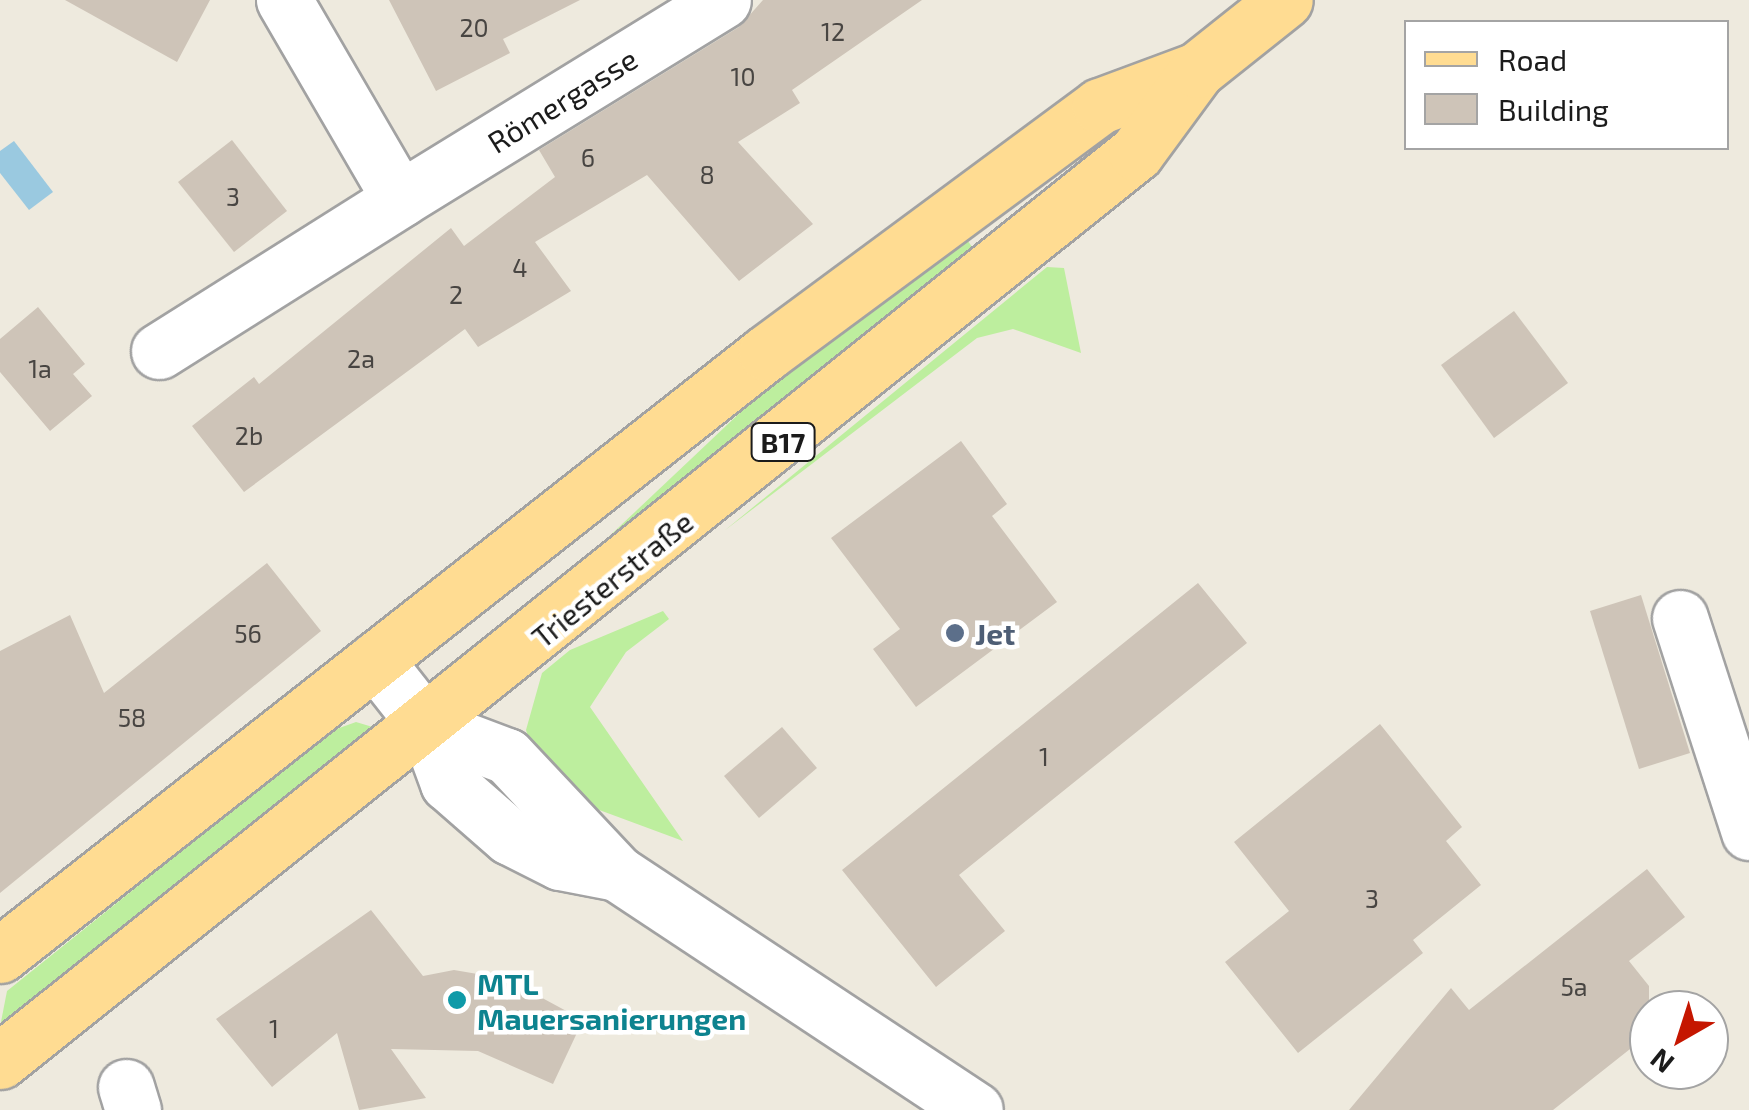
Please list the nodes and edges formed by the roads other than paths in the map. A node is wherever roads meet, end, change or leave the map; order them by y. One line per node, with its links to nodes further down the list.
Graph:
1 (284, 0): 5 (street)
2 (723, 0): 5 (street, Römergasse)
3 (1285, 0): 4 (main road, Triesterstraße / B17)
4 (1196, 70): 8 (main road, Triesterstraße / B17); 9 (main road, Triesterstraße / B17)
5 (400, 199): 6 (street, Römergasse)
6 (160, 352)
7 (1680, 618): 10 (street)
8 (376, 660): 9 (street); 11 (main road, Triesterstraße / B17)
9 (426, 726): 12 (main road, Triesterstraße / B17); 13 (street)
10 (1749, 832)
11 (0, 955)
12 (0, 1061)
13 (974, 1110)

